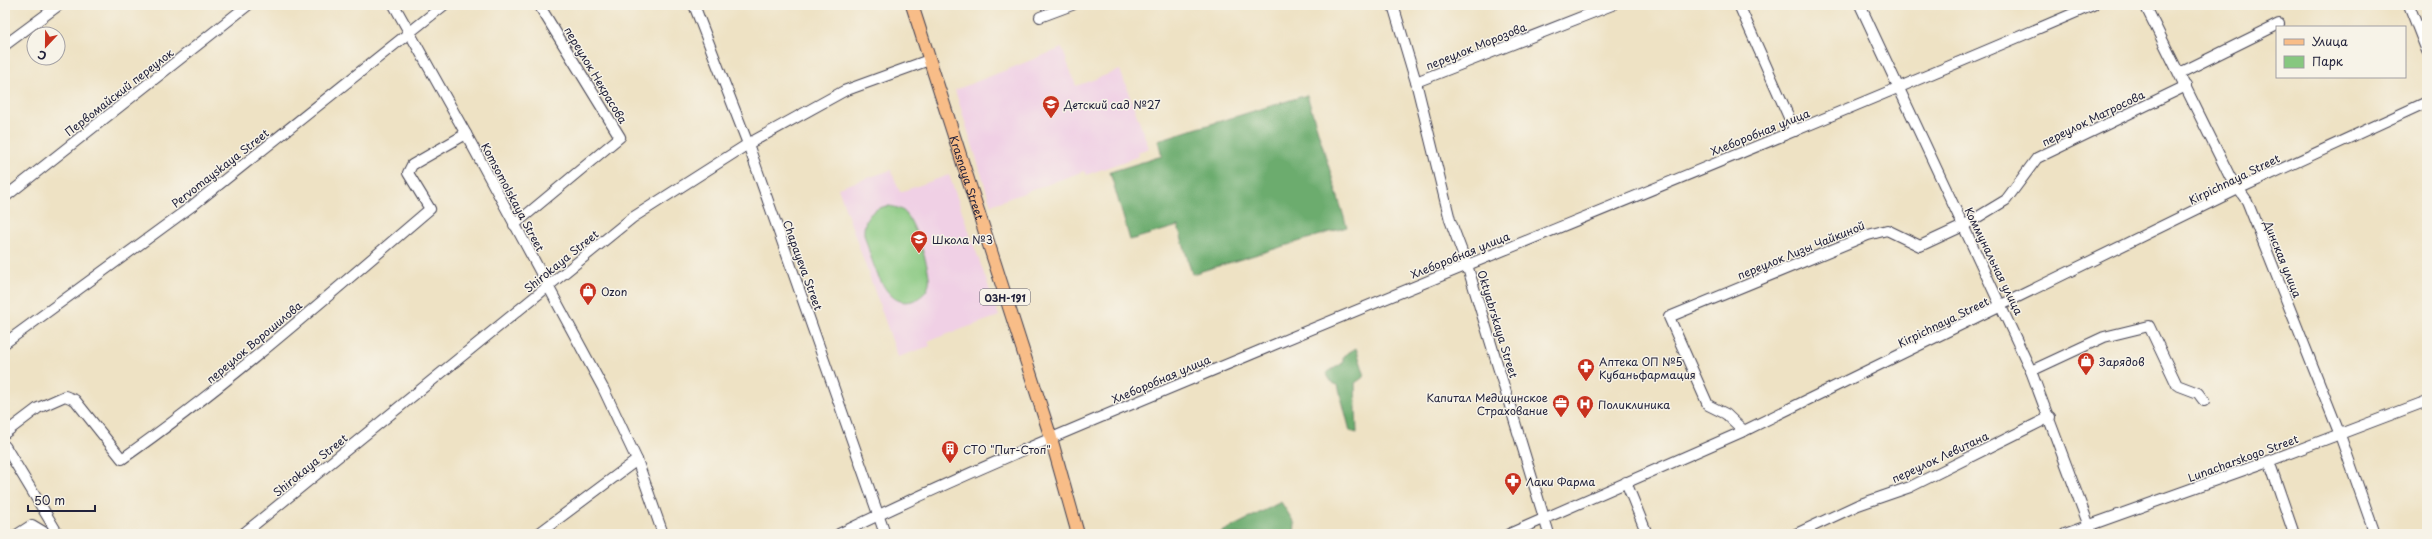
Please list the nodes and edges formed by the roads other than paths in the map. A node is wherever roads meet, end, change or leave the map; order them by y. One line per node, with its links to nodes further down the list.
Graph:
1 (59, 5): 19 (street)
2 (248, 5): 31 (street, Первомайский переулок)
3 (394, 5): 18 (street, Komsomolskaya Street)
4 (444, 5): 18 (street, Pervomayskaya Street)
5 (540, 5): 32 (street, переулок Некрасова)
6 (694, 5): 29 (street, Chapayeva Street)
7 (912, 5): 21 (main road, Krasnaya Street / 03Н-191)
8 (1072, 5): 16 (street)
9 (1393, 5): 23 (street, Oktyabrskaya Street)
10 (1612, 5): 23 (street, переулок Морозова)
11 (1739, 5): 27 (street)
12 (1860, 5): 25 (street, Коммунальная улица)
13 (2093, 5): 25 (street, Хлеборобная улица)
14 (2145, 5): 22 (street, Динская улица)
15 (2409, 5): 20 (street)
16 (1040, 17)
17 (2279, 24): 22 (street)
18 (409, 34): 28 (street, Komsomolskaya Street); 37 (street, Pervomayskaya Street)
19 (5, 45)
20 (2427, 51)
21 (929, 60): 29 (street, Shirokaya Street); 45 (main road, Krasnaya Street / 03Н-191)
22 (2180, 73): 24 (street, Динская улица)
23 (1416, 82): 34 (street, Oktyabrskaya Street)
24 (2186, 86): 30 (street, Динская улица); 33 (street, переулок Матросова)
25 (1898, 89): 27 (street, Хлеборобная улица); 33 (street, Коммунальная улица)
26 (2427, 102): 30 (street, Kirpichnaya Street)
27 (1795, 131): 34 (street, Хлеборобная улица)
28 (466, 134): 32 (street, Komsomolskaya Street); 43 (street, переулок Ворошилова)
29 (748, 144): 35 (street, Shirokaya Street); 50 (street, Chapayeva Street)
30 (2238, 189): 36 (street, Kirpichnaya Street); 44 (street, Динская улица)
31 (5, 197)
32 (514, 225): 35 (street, Komsomolskaya Street)
33 (1963, 226): 36 (street, Коммунальная улица); 42 (street, переулок Лизы Чайкиной)
34 (1467, 265): 45 (street, Хлеборобная улица); 51 (street, Oktyabrskaya Street)
35 (547, 288): 47 (street, Komsomolskaya Street); 56 (street, Shirokaya Street)
36 (2003, 306): 38 (street, Коммунальная улица); 42 (street, Kirpichnaya Street)
37 (5, 343)
38 (2031, 371): 39 (street); 41 (street, Коммунальная улица)
39 (2204, 401)
40 (2427, 401): 44 (street, Lunacharskogo Street)
41 (2050, 417): 52 (street, Коммунальная улица); 65 (street, переулок Левитана)
42 (1744, 431): 49 (street, Kirpichnaya Street)
43 (5, 432)
44 (2340, 435): 48 (street, Lunacharskogo Street); 68 (street, Динская улица)
45 (1051, 438): 50 (street, Хлеборобная улица); 61 (main road, Krasnaya Street / 03Н-191)
46 (5, 446): 55 (street)
47 (637, 460): 57 (street); 58 (street, Komsomolskaya Street)
48 (2270, 461): 52 (street, Lunacharskogo Street); 67 (street)
49 (1626, 482): 51 (street, Kirpichnaya Street); 64 (street)
50 (879, 514): 59 (street, Хлеборобная улица); 60 (street, Chapayeva Street)
51 (1544, 518): 62 (street, Kirpichnaya Street); 63 (street, Oktyabrskaya Street)
52 (2090, 529): 66 (street, Lunacharskogo Street)
53 (18, 534): 54 (street)
54 (47, 534)
55 (58, 534)
56 (243, 534)
57 (538, 534)
58 (663, 534)
59 (839, 534)
60 (885, 534)
61 (1078, 534)
62 (1509, 534)
63 (1549, 534)
64 (1647, 534)
65 (1796, 534)
66 (2065, 534)
67 (2294, 534)
68 (2375, 534)

